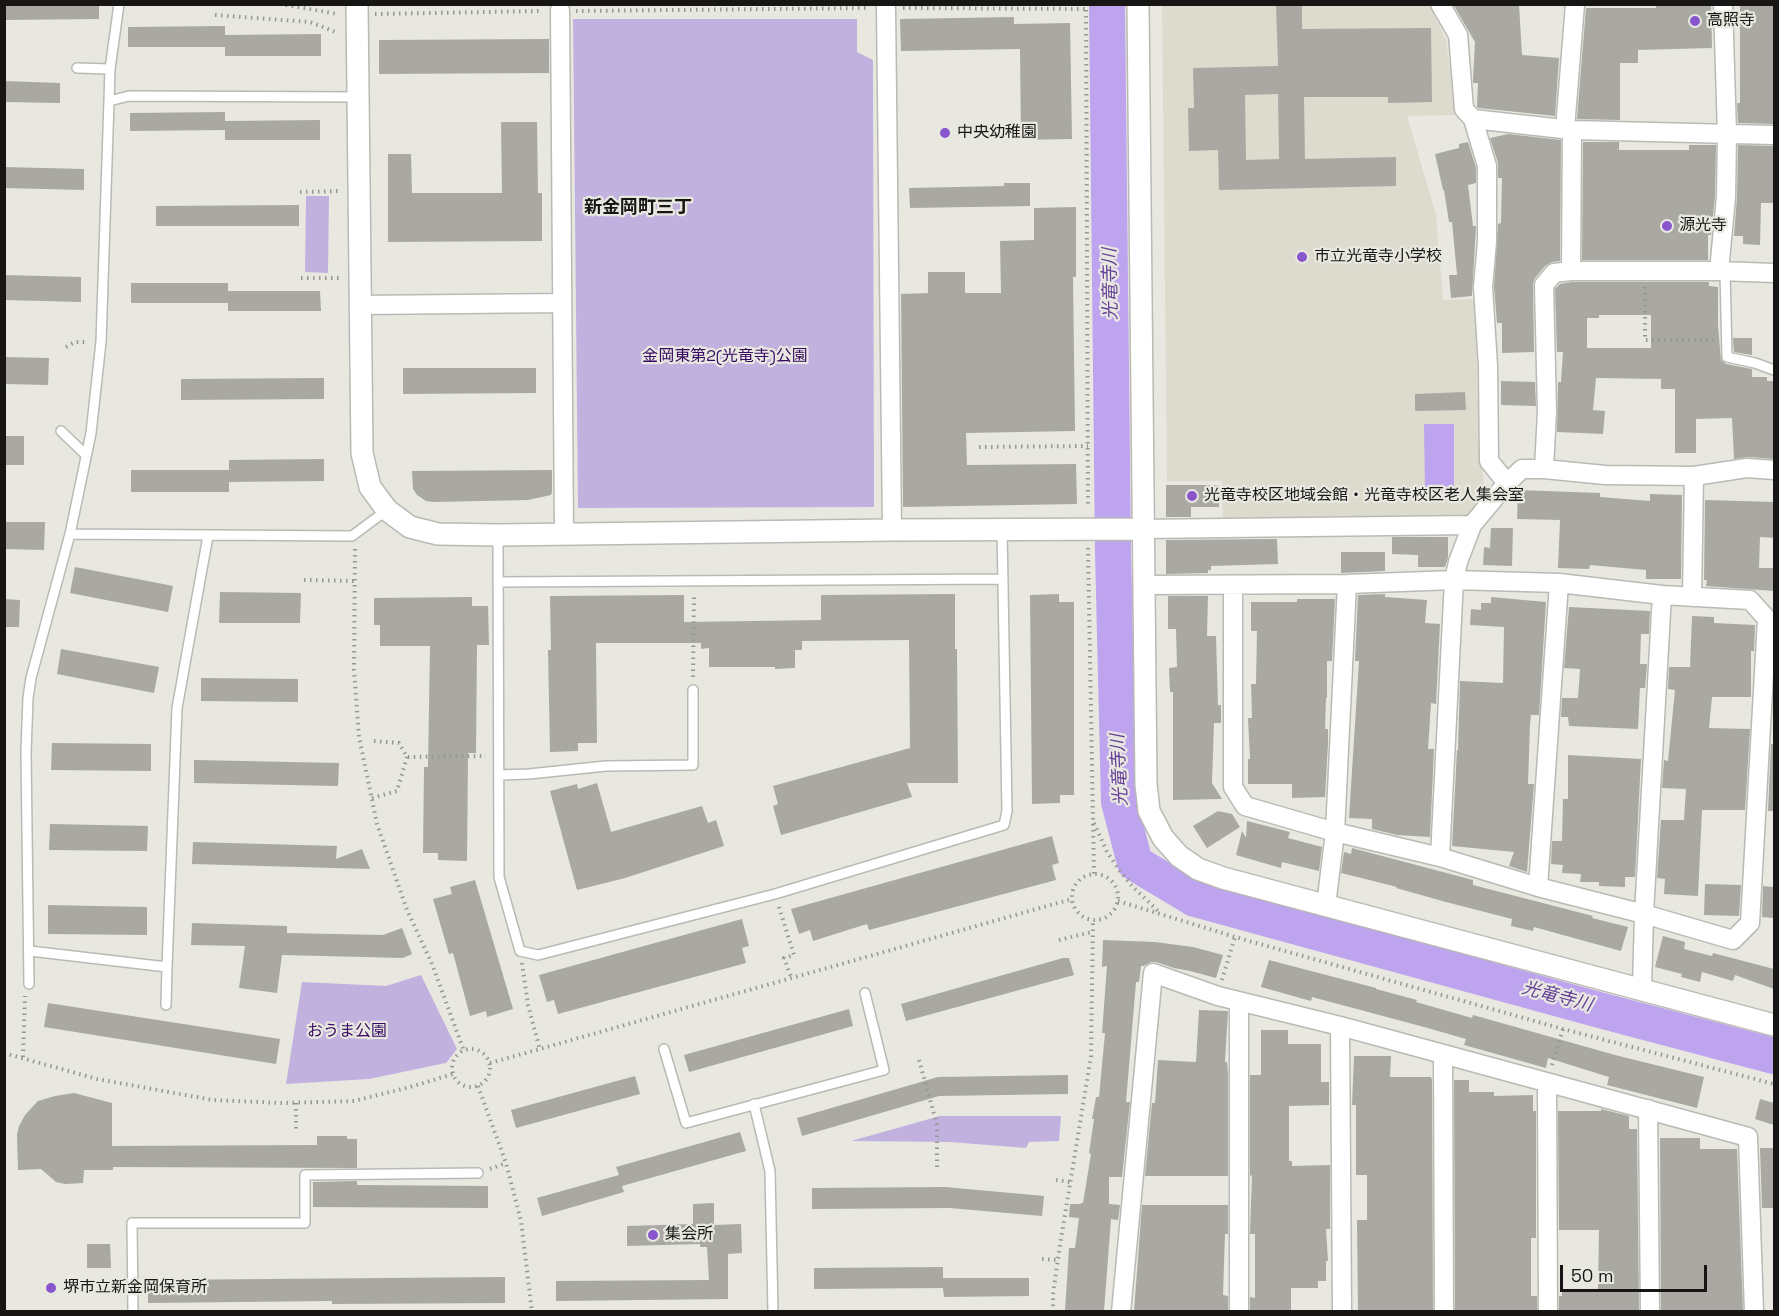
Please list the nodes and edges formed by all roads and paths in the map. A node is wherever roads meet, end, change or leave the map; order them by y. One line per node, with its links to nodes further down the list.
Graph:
1 (119, 4): 16 (lane)
2 (280, 4): 12 (path)
3 (1138, 4): 49 (street)
4 (1440, 4): 19 (street)
5 (1575, 4): 20 (street)
6 (1723, 4): 21 (street)
7 (710, 6): 10 (path); 11 (path)
8 (942, 6): 9 (path); 10 (path)
9 (1086, 7): 38 (path)
10 (886, 8): 50 (street)
11 (560, 10): 12 (path); 31 (street)
12 (358, 11): 17 (street)
13 (215, 15): 14 (path)
14 (344, 35)
15 (77, 68): 16 (lane)
16 (110, 69): 18 (lane)
17 (358, 97): 18 (lane); 32 (street)
18 (109, 101): 34 (lane)
19 (1473, 119): 20 (street); 44 (street)
20 (1568, 129): 21 (street); 25 (street)
21 (1727, 134): 22 (street); 27 (street)
22 (1774, 135)
23 (344, 191): 24 (path)
24 (300, 192)
25 (1570, 271): 26 (street); 41 (street)
26 (1645, 271): 27 (street); 33 (path)
27 (1722, 271): 28 (street); 33 (lane)
28 (1774, 273)
29 (301, 278): 30 (path)
30 (345, 278)
31 (562, 303): 32 (street); 52 (street)
32 (361, 306): 46 (street)
33 (1726, 340): 36 (lane)
34 (101, 342): 35 (path); 40 (lane)
35 (66, 347)
36 (1774, 370)
37 (61, 431): 40 (lane)
38 (1088, 446): 39 (path); 45 (path)
39 (979, 447)
40 (86, 454): 51 (lane)
41 (1544, 469): 43 (street); 44 (street)
42 (1774, 470): 43 (street)
43 (1694, 476): 68 (street)
44 (1506, 483): 47 (street)
45 (1088, 505)
46 (387, 510): 53 (street); 54 (lane)
47 (1472, 525): 49 (street); 59 (street)
48 (1002, 529): 50 (street); 55 (street); 57 (lane)
49 (1133, 529): 55 (street); 65 (street)
50 (892, 530): 52 (street)
51 (70, 534): 54 (lane); 90 (lane)
52 (564, 534): 53 (street)
53 (498, 535): 62 (lane)
54 (208, 536): 92 (lane)
55 (1093, 536): 75 (path)
56 (355, 548): 60 (path)
57 (1003, 579): 61 (lane); 80 (lane)
58 (304, 580): 60 (path)
59 (1454, 580): 63 (street); 64 (street); 77 (street)
60 (355, 581): 74 (path)
61 (694, 581): 62 (lane); 69 (path)
62 (498, 582): 71 (lane)
63 (1560, 583): 67 (street); 79 (street)
64 (1347, 584): 66 (street); 76 (street)
65 (1144, 585): 66 (street); 83 (street)
66 (1233, 585): 76 (street)
67 (1662, 595): 68 (street); 84 (street)
68 (1692, 597): 84 (street)
69 (693, 690): 73 (lane)
70 (374, 741): 72 (path)
71 (499, 756): 72 (path); 73 (lane)
72 (407, 757): 74 (path)
73 (499, 775): 91 (lane)
74 (372, 798): 105 (path)
75 (1093, 820): 78 (path); 85 (path)
76 (1335, 832): 77 (street); 83 (street)
77 (1440, 857): 79 (street)
78 (1094, 874): 81 (path); 82 (path)
79 (1538, 887): 84 (street)
80 (775, 894): 91 (lane); 93 (path)
81 (1072, 899): 86 (path); 93 (path)
82 (1118, 901): 85 (path); 86 (path)
83 (1326, 906): 95 (street)
84 (1644, 914): 95 (street)
85 (1164, 916): 88 (path)
86 (1093, 920): 87 (path)
87 (1092, 932): 89 (path); 122 (path)
88 (1235, 936): 97 (path); 102 (path)
89 (1059, 940)
90 (30, 951): 92 (lane); 94 (lane)
91 (520, 951): 104 (path)
92 (167, 967): 99 (lane)
93 (791, 977): 104 (path)
94 (29, 984): 108 (path)
95 (1642, 989): 100 (street)
96 (865, 993): 116 (lane)
97 (1218, 996): 98 (street); 129 (street)
98 (1239, 1001): 101 (street); 130 (street)
99 (166, 1005)
100 (1774, 1024)
101 (1340, 1026): 107 (street); 131 (street)
102 (1563, 1029): 112 (path); 113 (path)
103 (664, 1049): 116 (lane)
104 (540, 1050): 110 (path)
105 (465, 1051): 110 (path); 111 (path)
106 (4, 1053): 108 (path)
107 (1443, 1055): 112 (street); 132 (street)
108 (23, 1057): 115 (path)
109 (919, 1060): 119 (path)
110 (490, 1063): 114 (path)
111 (453, 1074): 114 (path); 115 (path)
112 (1547, 1083): 117 (street); 133 (street)
113 (1774, 1084)
114 (478, 1086): 126 (path)
115 (296, 1103): 118 (path)
116 (754, 1104): 127 (lane)
117 (1648, 1109): 134 (street); 135 (street)
118 (296, 1131)
119 (937, 1168)
120 (478, 1173): 125 (lane)
121 (1056, 1180): 122 (path)
122 (1070, 1182): 124 (path)
123 (1042, 1259): 124 (path)
124 (1058, 1260): 128 (path)
125 (133, 1311)
126 (532, 1311)
127 (773, 1311)
128 (1053, 1311)
129 (1121, 1311)
130 (1239, 1311)
131 (1342, 1311)
132 (1444, 1311)
133 (1548, 1311)
134 (1650, 1311)
135 (1754, 1311)

